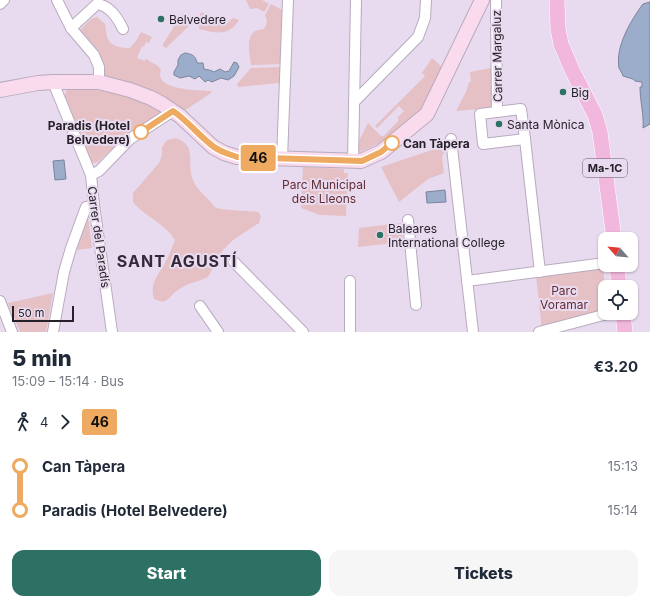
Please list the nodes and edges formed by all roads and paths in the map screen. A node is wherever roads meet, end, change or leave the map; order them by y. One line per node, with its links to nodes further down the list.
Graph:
1 (4, 0): 9 (street)
2 (57, 0): 10 (street)
3 (288, 0): 20 (street)
4 (356, 0): 15 (street)
5 (426, 0): 15 (street)
6 (482, 0): 21 (street)
7 (496, 0): 17 (street, Carrer Margaluz)
8 (557, 0): 25 (main road, Ma-1C)
9 (0, 4)
10 (72, 28): 11 (street); 13 (street)
11 (123, 29)
12 (53, 82): 13 (street); 14 (street); 22 (street)
13 (99, 82): 16 (street)
14 (0, 90)
15 (354, 102): 21 (street)
16 (173, 111): 20 (street); 22 (street, Carrer del Paradís)
17 (497, 112): 19 (street); 19 (street)
18 (451, 139): 30 (street)
19 (525, 140): 28 (street)
20 (282, 159): 21 (street)
21 (353, 160)
22 (91, 175): 23 (street, Carrer del Paradís)
23 (94, 205): 37 (street); 38 (street, Carrer del Paradís)
24 (408, 220): 32 (street)
25 (613, 232)
26 (234, 262): 40 (street)
27 (598, 264): 28 (street)
28 (540, 272): 30 (street)
29 (350, 281): 41 (street)
30 (467, 281): 42 (street)
31 (0, 301): 36 (street)
32 (416, 305)
33 (200, 306): 39 (street)
34 (598, 316): 43 (street)
35 (624, 320): 44 (main road)
36 (12, 332)
37 (53, 332)
38 (112, 332)
39 (218, 332)
40 (303, 332)
41 (350, 332)
42 (473, 332)
43 (539, 332)
44 (625, 332)

